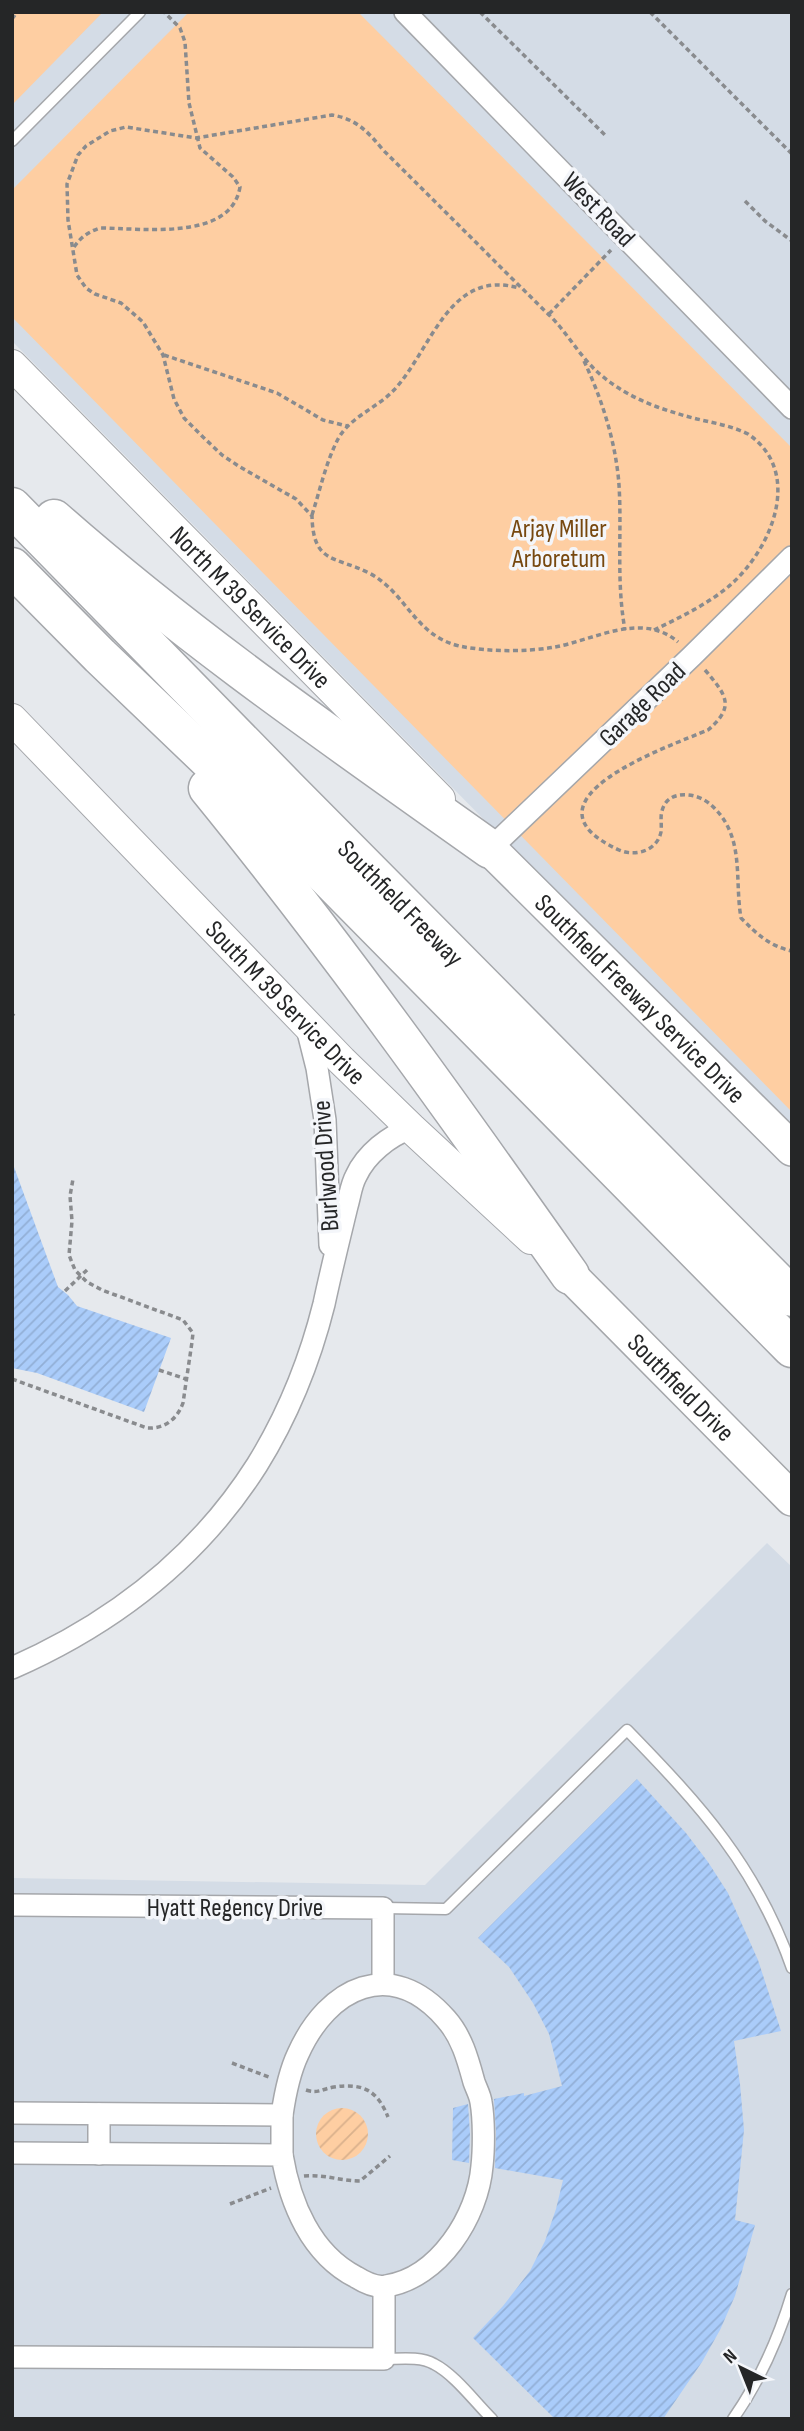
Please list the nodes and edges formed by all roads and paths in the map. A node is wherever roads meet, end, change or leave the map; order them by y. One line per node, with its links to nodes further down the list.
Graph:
1 (17, 12): 7 (path)
2 (140, 12): 10 (lane)
3 (164, 12): 9 (path)
4 (405, 12): 13 (street, West Road)
5 (480, 12): 8 (path)
6 (650, 12): 11 (path)
7 (12, 19)
8 (605, 135)
9 (196, 138): 15 (path); 15 (path); 16 (path)
10 (12, 141)
11 (792, 154)
12 (745, 201): 14 (path)
13 (625, 236): 17 (path); 21 (street, West Road)
14 (792, 241)
15 (72, 249): 18 (path)
16 (521, 289): 17 (path); 22 (path)
17 (548, 314): 19 (path)
18 (163, 355): 22 (path); 25 (path)
19 (582, 357): 28 (path); 29 (path)
20 (12, 365): 33 (main road, North M 39 Service Drive)
21 (792, 408)
22 (347, 426): 25 (path)
23 (12, 482): 33 (highway)
24 (12, 507): 44 (highway, Southfield Freeway)
25 (312, 516): 28 (path)
26 (792, 557): 31 (street, Garage Road)
27 (12, 567): 30 (highway, Southfield Freeway)
28 (625, 629): 29 (path)
29 (654, 630): 31 (path)
30 (100, 656): 41 (highway); 45 (highway, Southfield Freeway)
31 (692, 656): 33 (street, Garage Road); 34 (path)
32 (12, 719): 35 (main road, South M 39 Service Drive)
33 (490, 849): 37 (main road, Southfield Freeway Service Drive)
34 (792, 951)
35 (305, 1023): 36 (main road, South M 39 Service Drive); 40 (street, Burlwood Drive)
36 (411, 1128): 40 (street, Burlwood Drive); 41 (main road, South M 39 Service Drive)
37 (785, 1138)
38 (73, 1179): 42 (path)
39 (89, 1268): 42 (path)
40 (330, 1268): 50 (street, Burlwood Drive)
41 (570, 1275): 49 (main road, Southfield Drive)
42 (81, 1276): 43 (path); 48 (path)
43 (65, 1291)
44 (792, 1297)
45 (792, 1348)
46 (159, 1370): 48 (path)
47 (12, 1379): 48 (path)
48 (186, 1379)
49 (792, 1499)
50 (12, 1668)
51 (12, 1905): 52 (street, Hyatt Regency Drive)
52 (383, 1908): 53 (lane); 54 (street)
53 (792, 1968)
54 (383, 1983): 60 (street); 69 (street)
55 (232, 2063): 56 (path)
56 (274, 2079)
57 (298, 2088): 61 (path)
58 (12, 2113): 59 (street)
59 (99, 2114): 60 (street); 63 (street)
60 (282, 2115): 64 (street)
61 (388, 2117)
62 (12, 2153): 63 (street)
63 (99, 2154): 64 (street)
64 (282, 2155): 69 (street)
65 (390, 2156): 66 (path)
66 (298, 2177)
67 (276, 2185): 68 (path)
68 (230, 2204)
69 (384, 2287): 72 (street)
70 (792, 2294): 74 (lane)
71 (12, 2357): 72 (street)
72 (384, 2359): 73 (lane)
73 (492, 2419)
74 (733, 2419)

